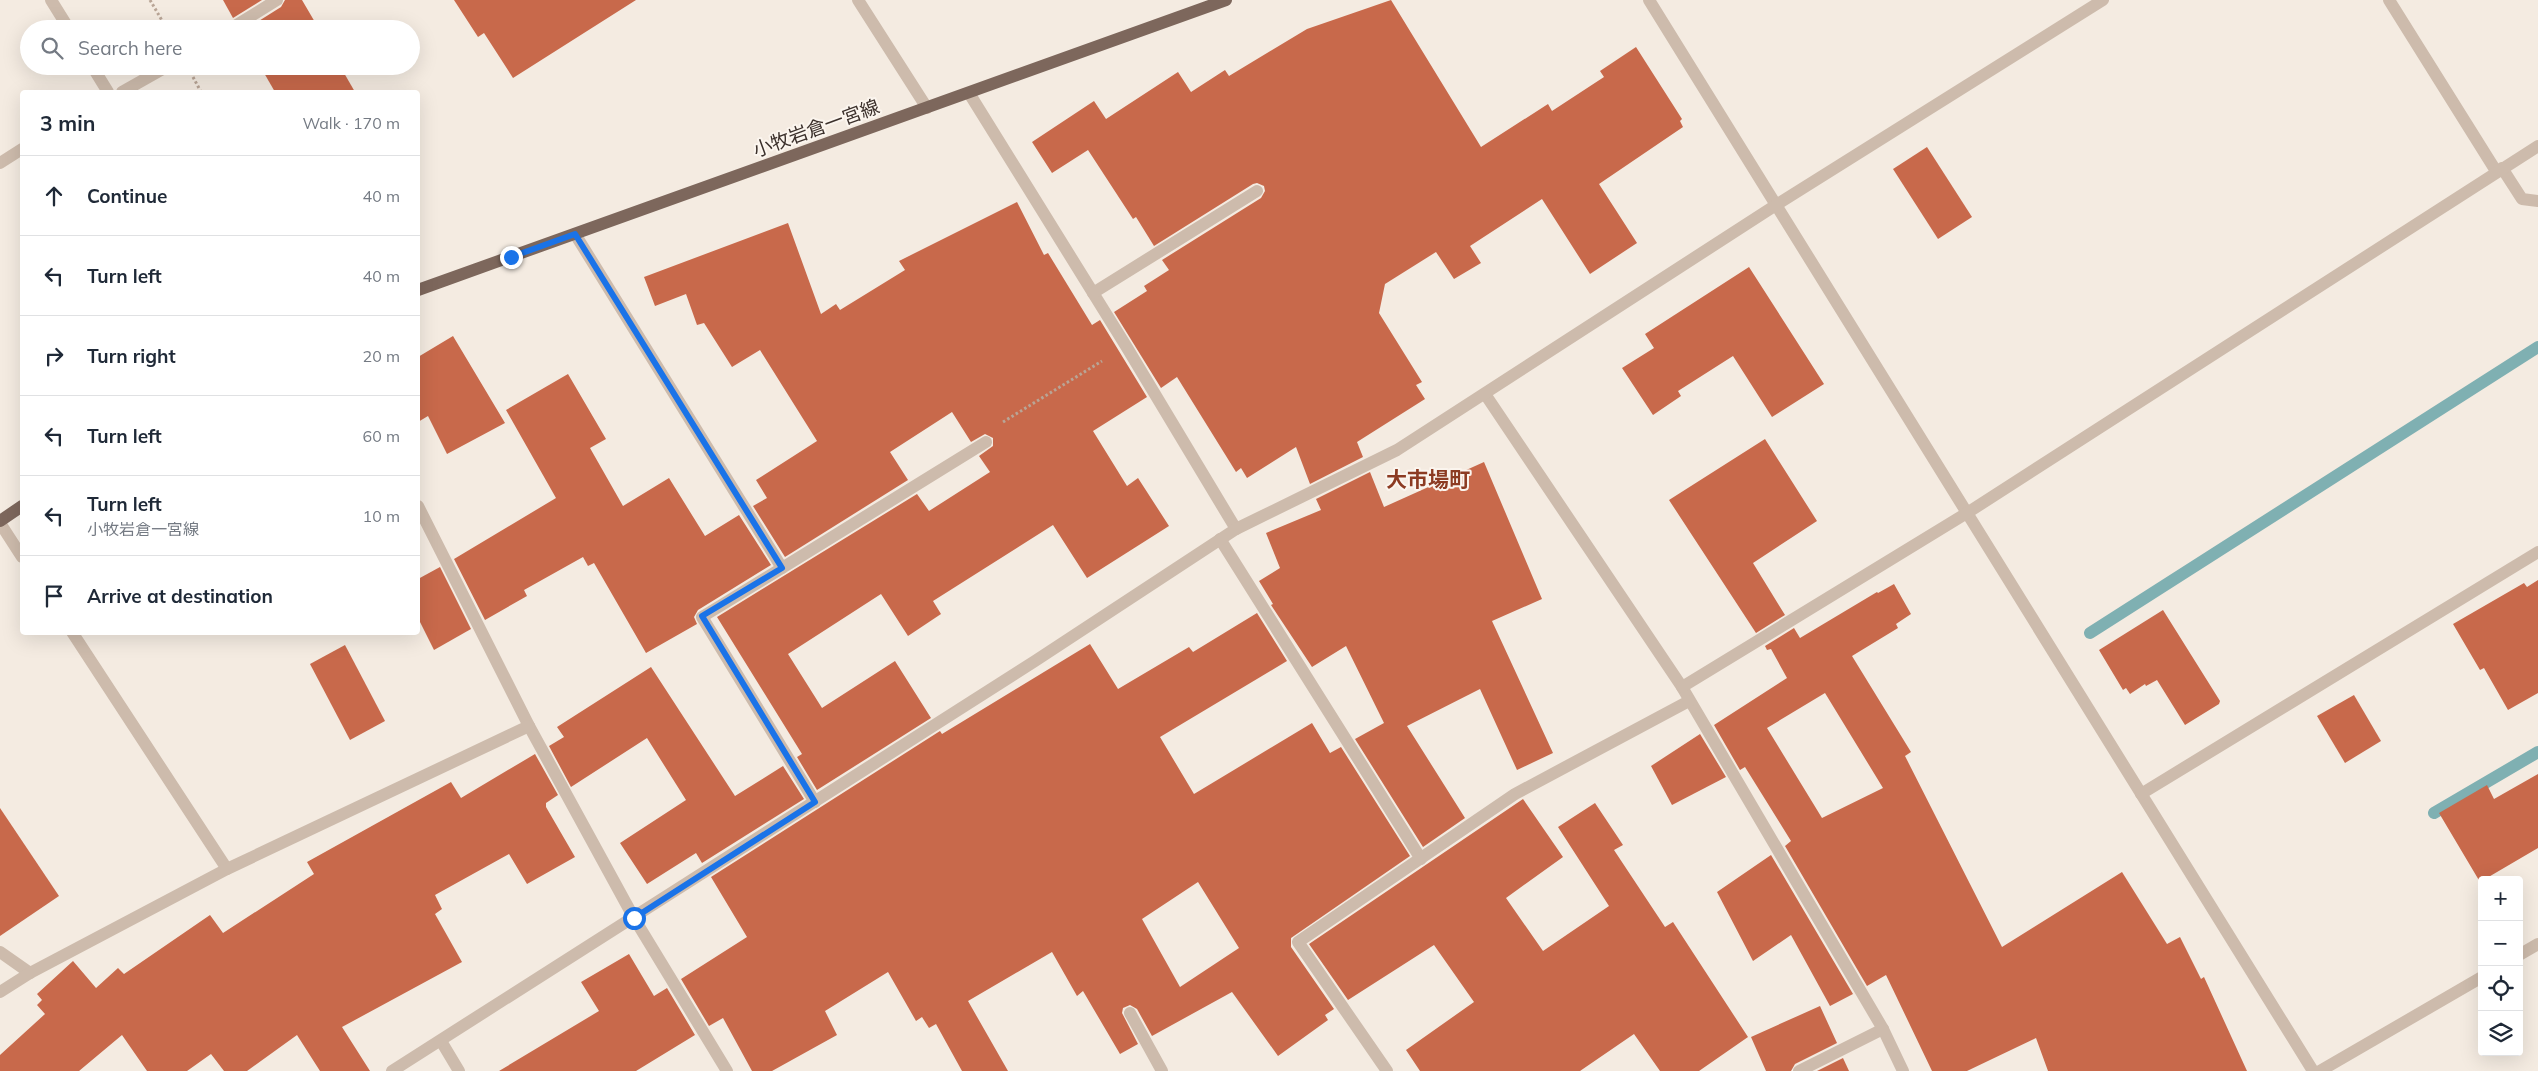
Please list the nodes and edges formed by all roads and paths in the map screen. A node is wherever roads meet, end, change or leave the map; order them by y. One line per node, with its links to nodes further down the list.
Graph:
1 (51, 0): 9 (street)
2 (150, 0): 10 (path)
3 (277, 0): 11 (street)
4 (858, 0): 17 (street)
5 (1226, 0): 16 (main road, 小牧岩倉一宮線)
6 (1649, 0): 24 (street)
7 (2103, 0): 24 (street)
8 (2389, 0): 21 (street)
9 (63, 20)
10 (162, 20)
11 (245, 20)
12 (98, 75): 14 (street)
13 (152, 75): 15 (street)
14 (107, 90)
15 (126, 90)
16 (969, 92): 17 (main road, 小牧岩倉一宮線); 27 (street)
17 (927, 108): 25 (main road, 小牧岩倉一宮線)
18 (2538, 146): 21 (street)
19 (20, 150): 20 (street)
20 (0, 163)
21 (2499, 169): 23 (street); 33 (street)
22 (1257, 191): 27 (street)
23 (2538, 202)
24 (1776, 205): 29 (street); 33 (street)
25 (575, 234): 26 (main road, 小牧岩倉一宮線); 39 (street)
26 (420, 289)
27 (1093, 293): 28 (street)
28 (1126, 346): 30 (path); 35 (street)
29 (1485, 394): 35 (street); 41 (street)
30 (986, 442): 39 (street)
31 (20, 507): 34 (main road)
32 (420, 510): 43 (street)
33 (1967, 513): 41 (street); 44 (street)
34 (0, 522): 38 (street)
35 (1236, 529): 36 (street)
36 (1220, 539): 45 (street); 46 (street)
37 (2538, 552): 44 (street)
38 (20, 554)
39 (782, 568): 45 (street)
40 (74, 635): 47 (street)
41 (1682, 687): 42 (street)
42 (1689, 701): 46 (street); 56 (street)
43 (530, 726): 47 (street); 48 (street)
44 (2141, 794): 65 (street)
45 (815, 802): 48 (street)
46 (1421, 859): 58 (street)
47 (227, 869): 52 (street)
48 (634, 918): 57 (street); 61 (street)
49 (2538, 944): 51 (street)
50 (0, 952): 52 (street)
51 (2523, 953)
52 (30, 973): 54 (street)
53 (2478, 979): 66 (street)
54 (0, 992)
55 (1130, 1013): 62 (street)
56 (1884, 1029): 63 (street); 64 (street)
57 (441, 1041): 59 (street); 60 (street)
58 (1382, 1070)
59 (392, 1071)
60 (459, 1071)
61 (727, 1071)
62 (1162, 1071)
63 (1799, 1071)
64 (1903, 1071)
65 (2313, 1071)
66 (2320, 1071)

